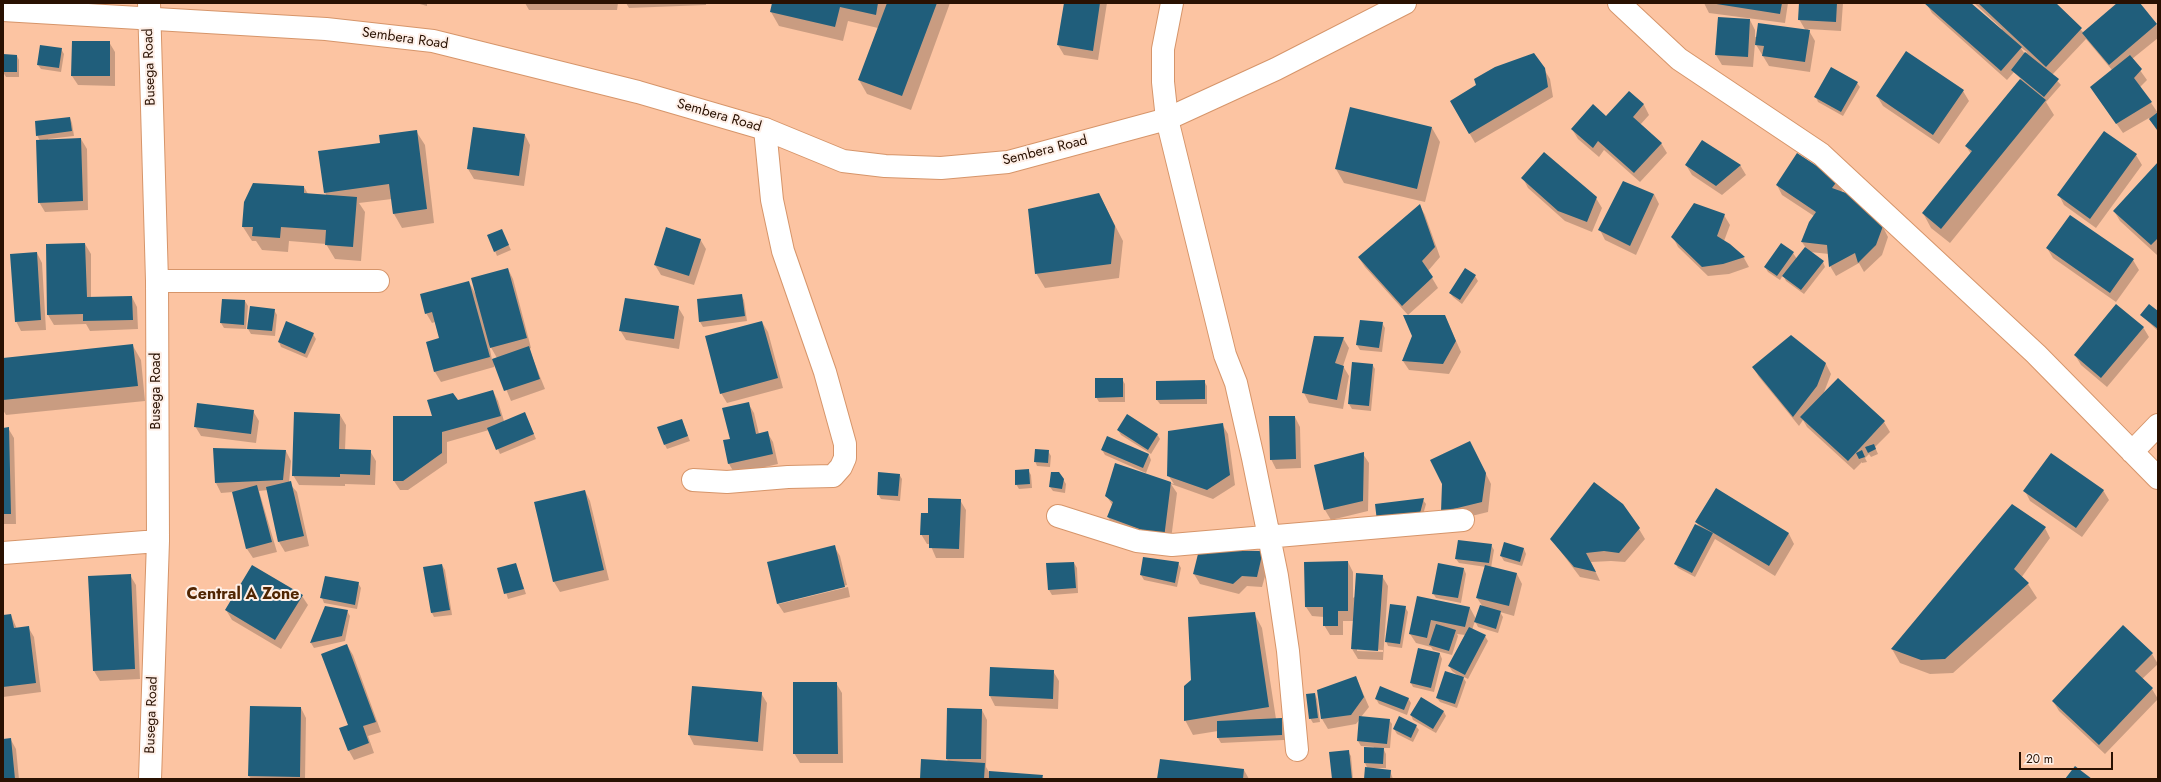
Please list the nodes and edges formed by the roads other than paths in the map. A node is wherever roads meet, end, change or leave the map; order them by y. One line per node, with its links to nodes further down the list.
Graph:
1 (1172, 3): 6 (street)
2 (1405, 3): 6 (street, Sembera Road)
3 (1619, 3): 11 (street)
4 (3, 10): 5 (street, Sembera Road)
5 (149, 11): 7 (street, Sembera Road); 8 (street, Busega Road)
6 (1167, 119): 7 (street, Sembera Road); 16 (street)
7 (765, 129): 13 (street)
8 (157, 281): 9 (street); 17 (street, Busega Road)
9 (378, 281)
10 (2158, 425): 11 (street)
11 (2132, 452): 12 (street)
12 (2158, 478)
13 (693, 480)
14 (1058, 516): 16 (street)
15 (1463, 520): 16 (street)
16 (1268, 536): 19 (street)
17 (158, 541): 18 (street); 20 (street, Busega Road)
18 (3, 553)
19 (1297, 750)
20 (150, 779)

